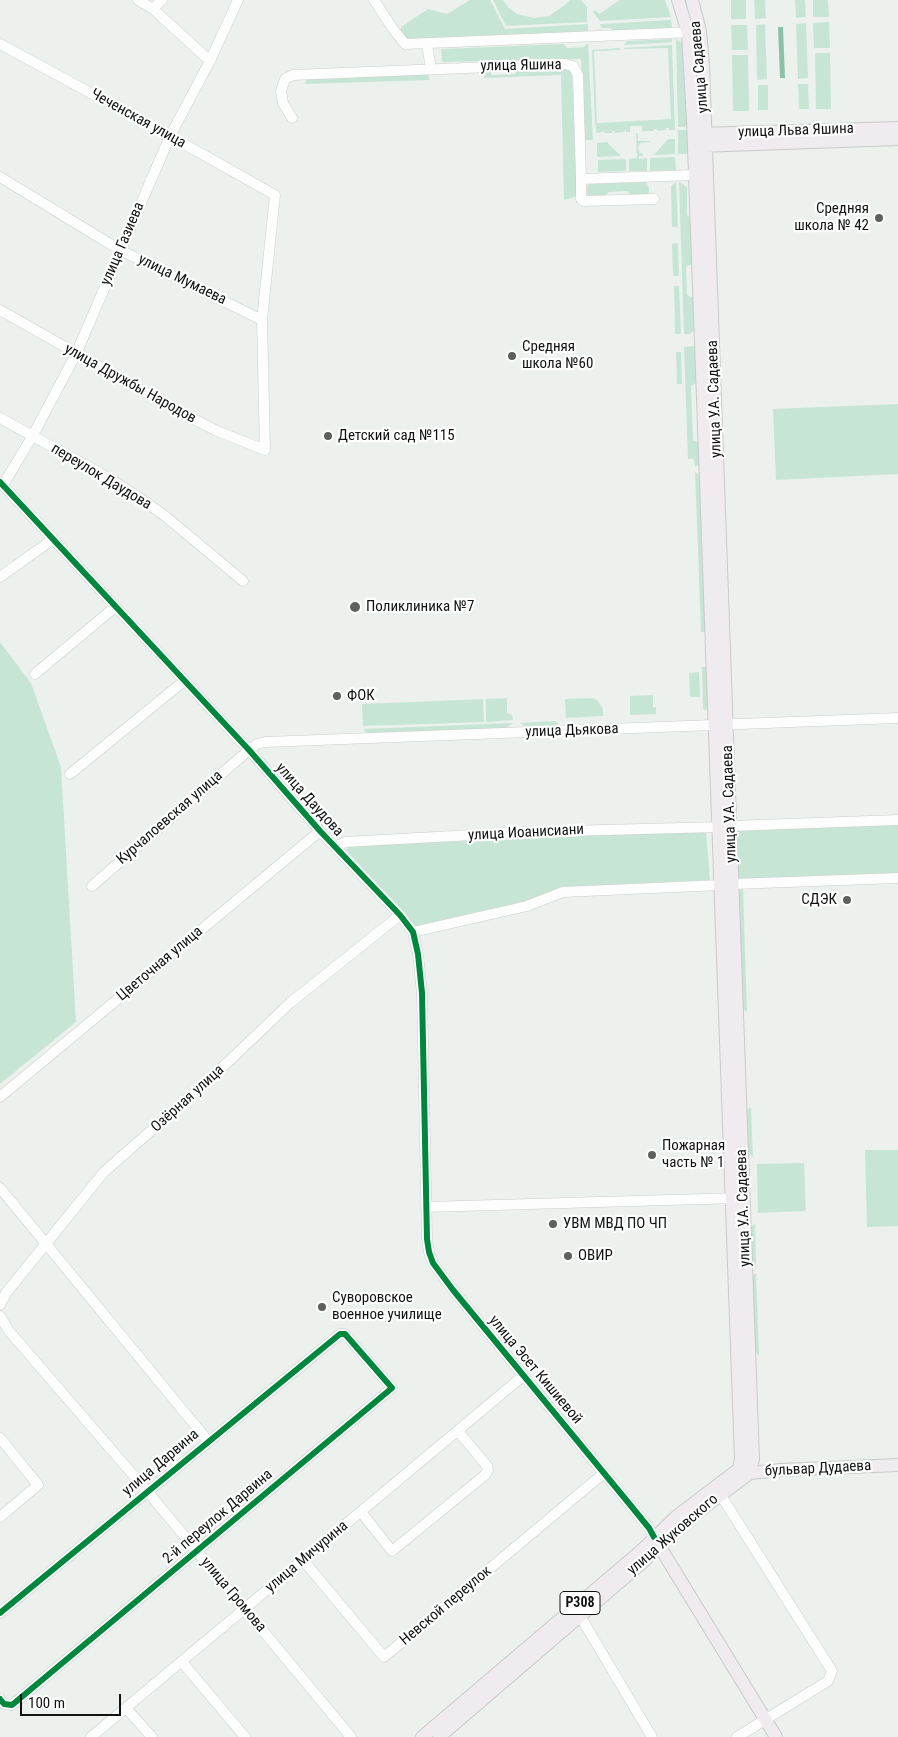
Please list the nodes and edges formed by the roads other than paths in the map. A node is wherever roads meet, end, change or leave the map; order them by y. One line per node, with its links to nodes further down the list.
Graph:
1 (138, 0): 7 (street)
2 (162, 0): 7 (street)
3 (238, 0): 11 (street, улица Газиева)
4 (374, 0): 10 (street)
5 (678, 0): 8 (main road, улица Садаева)
6 (692, 0): 8 (main road, улица Садаева)
7 (153, 9): 11 (street)
8 (694, 32): 10 (street); 17 (main road, улица Садаева)
9 (0, 44): 15 (street, Чеченская улица)
10 (427, 44): 12 (street)
11 (210, 61): 15 (street, улица Газиева)
12 (431, 69): 13 (street, улица Яшина); 20 (street, улица Яшина)
13 (292, 118)
14 (898, 128): 17 (main road, улица Льва Яшина)
15 (170, 136): 22 (street, улица Газиева); 24 (street, Чеченская улица)
16 (898, 139): 17 (main road, улица Льва Яшина)
17 (699, 140): 18 (main road, улица У.А. Садаева); 36 (main road, улица У.А. Садаева)
18 (694, 175): 20 (street); 36 (main road, улица У.А. Садаева)
19 (0, 177): 22 (street, улица Мумаева)
20 (581, 179): 21 (street)
21 (654, 199)
22 (120, 250): 24 (street, улица Мумаева); 25 (street, улица Газиева)
23 (0, 310): 25 (street, улица Дружбы Народов)
24 (262, 320): 25 (street, улица Дружбы Народов)
25 (76, 354): 27 (street, улица Газиева)
26 (0, 418): 27 (street, переулок Даудова)
27 (32, 437): 28 (street, улица Газиева); 31 (street, переулок Даудова)
28 (2, 484): 29 (street, улица Даудова)
29 (52, 540): 30 (street); 32 (street, улица Даудова)
30 (0, 577)
31 (243, 581)
32 (115, 607): 33 (street); 34 (street, улица Даудова)
33 (35, 674)
34 (184, 681): 37 (street, улица Даудова); 38 (street)
35 (898, 718): 36 (street, улица Дьякова)
36 (721, 725): 37 (street, улица Дьякова); 40 (main road, улица У.А. Садаева)
37 (248, 750): 41 (street, улица Даудова); 45 (street, Курчалоевская улица)
38 (70, 774)
39 (898, 820): 40 (street, улица Иоанисиани)
40 (725, 827): 42 (street, улица Иоанисиани); 44 (main road, улица У.А. Садаева)
41 (320, 831): 42 (street, улица Даудова); 48 (street, Цветочная улица)
42 (335, 847): 46 (street, улица Даудова)
43 (898, 878): 44 (street)
44 (727, 884): 47 (street); 50 (main road, улица У.А. Садаева)
45 (92, 886)
46 (400, 915): 47 (street, улица Даудова); 52 (street, Озёрная улица)
47 (413, 932): 51 (street, улица Даудова)
48 (0, 1097)
49 (0, 1188): 52 (street)
50 (738, 1198): 51 (street); 61 (main road, улица У.А. Садаева)
51 (426, 1207): 56 (street, улица Эсет Кишиевой)
52 (45, 1244): 53 (street, Озёрная улица); 59 (street)
53 (0, 1305)
54 (0, 1316): 63 (street, улица Громова)
55 (340, 1334): 59 (street, улица Дарвина); 68 (street, 2-й переулок Дарвина)
56 (523, 1376): 57 (street, улица Мичурина); 62 (street, улица Эсет Кишиевой)
57 (458, 1431): 65 (street, улица Мичурина); 65 (street)
58 (0, 1438): 66 (street)
59 (208, 1441): 63 (street, улица Дарвина)
60 (898, 1465): 61 (main road, бульвар Дудаева)
61 (744, 1471): 64 (main road, улица Жуковского / P308); 67 (main road, P308)
62 (604, 1473): 67 (street, улица Эсет Кишиевой); 69 (street, Невской переулок)
63 (147, 1491): 68 (street, улица Громова); 71 (street, улица Дарвина)
64 (720, 1494): 67 (main road, улица Жуковского / P308); 76 (street)
65 (361, 1512): 69 (street, улица Мичурина)
66 (0, 1517)
67 (656, 1542): 72 (main road, улица Жуковского / P308); 76 (main road, улица Эсет Кишиевой); 81 (main road, P308)
68 (196, 1551): 70 (street, улица Громова); 74 (street, 2-й переулок Дарвина)
69 (302, 1560): 70 (street, улица Мичурина)
70 (245, 1608): 73 (street, улица Мичурина); 80 (street, улица Громова)
71 (0, 1613)
72 (580, 1616): 82 (main road, улица Жуковского / P308); 83 (street)
73 (182, 1662): 75 (street, улица Мичурина); 79 (street)
74 (0, 1699)
75 (126, 1708): 77 (street, улица Мичурина); 78 (street)
76 (766, 1720): 84 (street); 85 (main road, улица Эсет Кишиевой)
77 (91, 1737)
78 (152, 1737)
79 (245, 1737)
80 (350, 1737)
81 (422, 1737)
82 (439, 1737)
83 (652, 1737)
84 (737, 1737)
85 (776, 1737)

